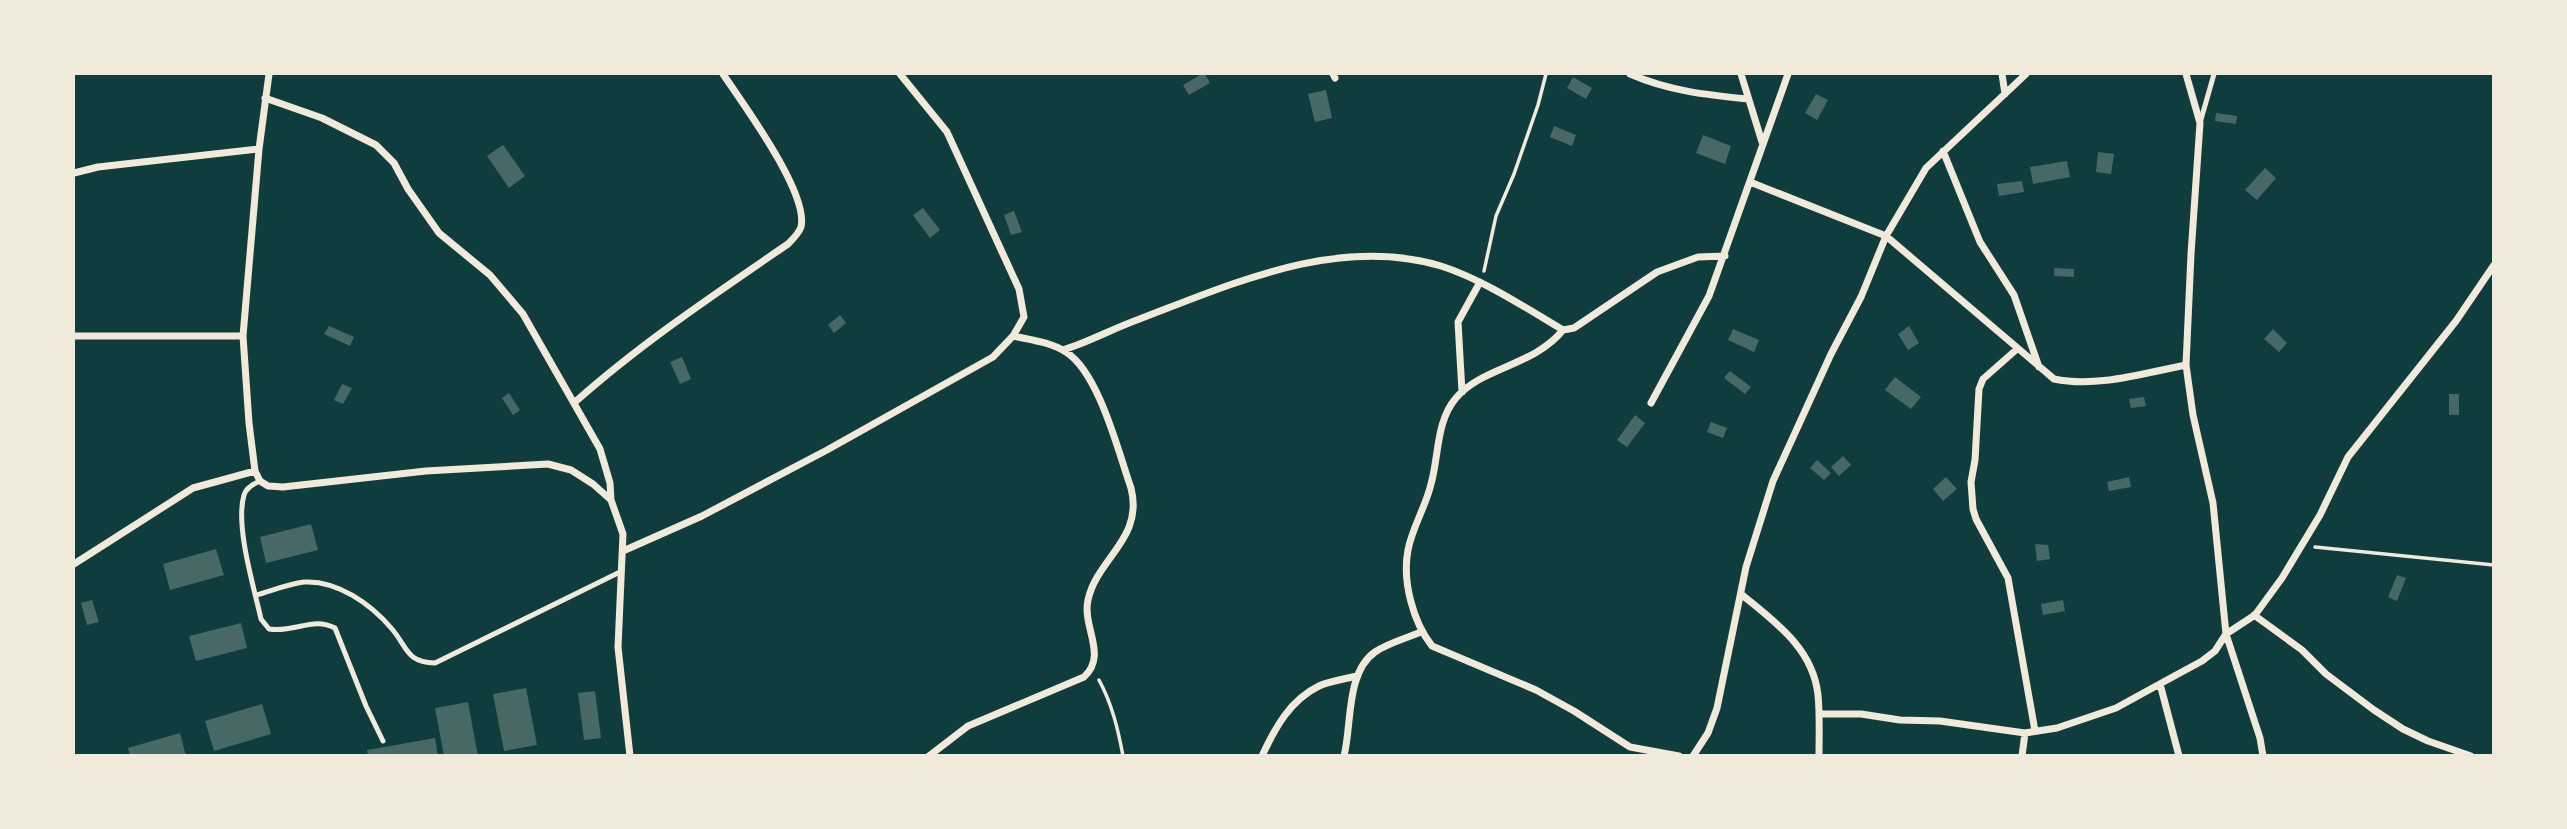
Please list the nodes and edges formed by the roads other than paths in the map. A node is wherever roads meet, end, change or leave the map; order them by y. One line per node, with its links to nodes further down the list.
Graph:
1 (270, 74): 12 (street)
2 (723, 74): 33 (street)
3 (900, 74): 26 (street)
4 (1630, 74): 13 (street)
5 (1741, 74): 13 (street)
6 (1788, 74): 15 (street)
7 (2002, 74): 11 (street)
8 (2026, 74): 11 (street)
9 (2186, 74): 14 (street)
10 (2214, 74): 14 (lane)
11 (2005, 93): 17 (street)
12 (265, 97): 16 (street); 33 (street)
13 (1748, 99): 15 (street)
14 (2200, 122): 30 (street)
15 (1762, 143): 19 (street)
16 (259, 149): 18 (street); 25 (street)
17 (1943, 151): 20 (street); 31 (street)
18 (74, 173)
19 (1750, 182): 20 (street); 21 (street)
20 (1886, 236): 28 (street); 41 (street)
21 (1725, 256): 24 (street); 34 (street)
22 (2494, 265): 43 (street)
23 (1480, 282): 24 (street); 29 (street); 32 (street)
24 (1563, 330): 32 (street)
25 (243, 336): 27 (street); 35 (street)
26 (1013, 336): 29 (street); 38 (street)
27 (74, 338)
28 (2017, 349): 31 (street); 49 (street)
29 (1063, 350): 54 (street)
30 (2186, 365): 31 (street); 45 (street)
31 (2040, 367)
32 (1462, 392): 44 (street)
33 (574, 403): 37 (street)
34 (1651, 403)
35 (255, 471): 36 (street); 39 (street)
36 (260, 481): 37 (street); 42 (lane)
37 (611, 500): 38 (street)
38 (623, 551): 40 (street)
39 (74, 564)
40 (620, 572): 42 (lane); 53 (street)
41 (1741, 594): 48 (street); 58 (street)
42 (256, 595): 51 (lane)
43 (2254, 615): 45 (street); 52 (street)
44 (1421, 632): 46 (street); 57 (street)
45 (2226, 634): 47 (street); 62 (street)
46 (1357, 676): 55 (street); 56 (street)
47 (2160, 684): 49 (street); 61 (street)
48 (1819, 714): 50 (street); 59 (street)
49 (2035, 731): 50 (street)
50 (2025, 733): 60 (street)
51 (383, 741)
52 (2460, 754): 63 (street)
53 (630, 755)
54 (929, 755)
55 (1262, 755)
56 (1344, 755)
57 (1679, 755)
58 (1693, 755)
59 (1819, 755)
60 (2022, 755)
61 (2179, 755)
62 (2263, 755)
63 (2471, 755)

